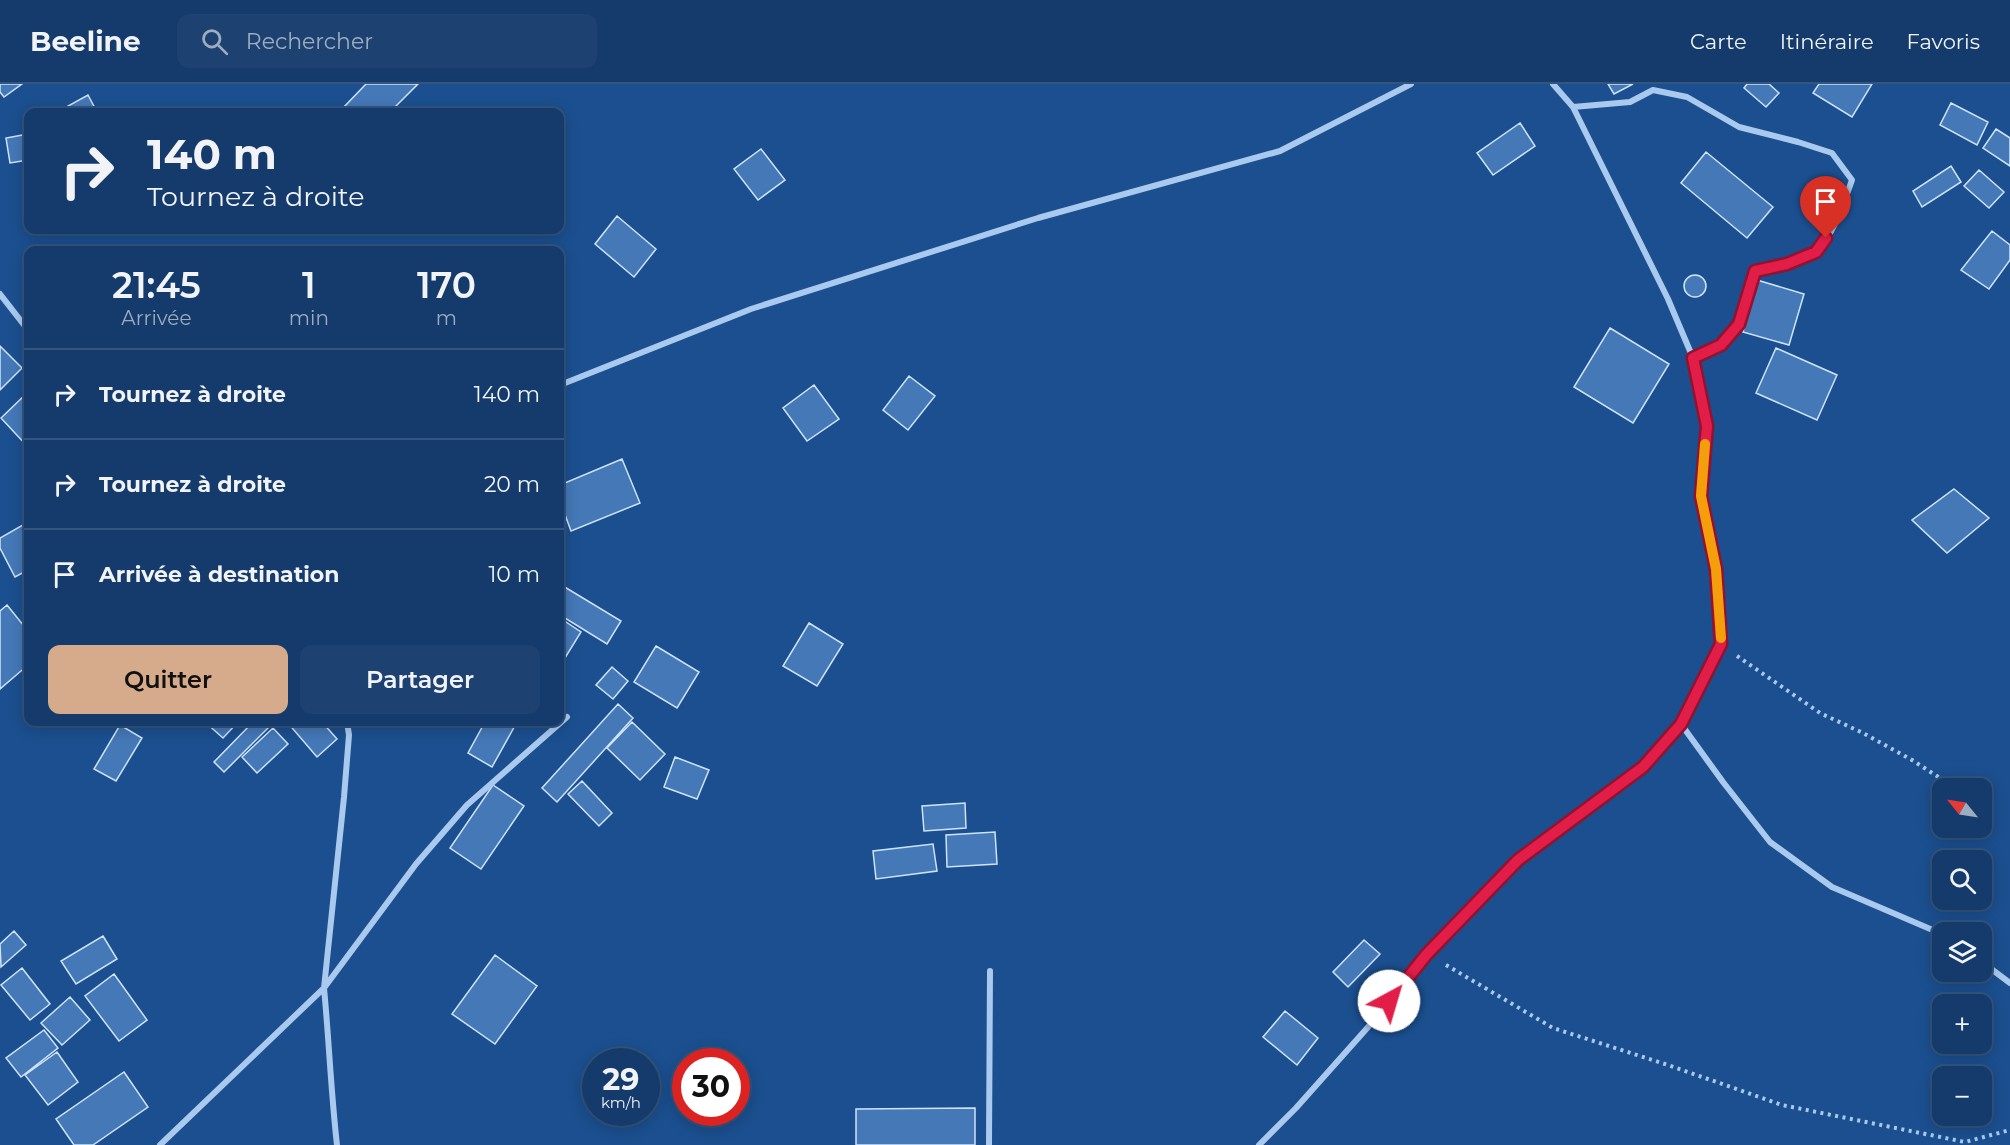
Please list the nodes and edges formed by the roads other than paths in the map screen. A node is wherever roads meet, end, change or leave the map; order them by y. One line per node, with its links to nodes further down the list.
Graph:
1 (1411, 84): 7 (street)
2 (1553, 84): 3 (street)
3 (1573, 106): 6 (street); 6 (street)
4 (0, 294): 5 (street)
5 (24, 325)
6 (1693, 358): 10 (street)
7 (564, 383)
8 (567, 717): 9 (street)
9 (564, 720)
10 (1681, 724): 13 (street); 21 (street)
11 (348, 726): 17 (street)
12 (557, 726): 17 (street)
13 (1932, 930)
14 (1992, 970): 16 (street)
15 (990, 971): 20 (street)
16 (2010, 983)
17 (324, 988): 18 (street); 19 (street)
18 (160, 1145)
19 (337, 1145)
20 (989, 1145)
21 (1259, 1145)

